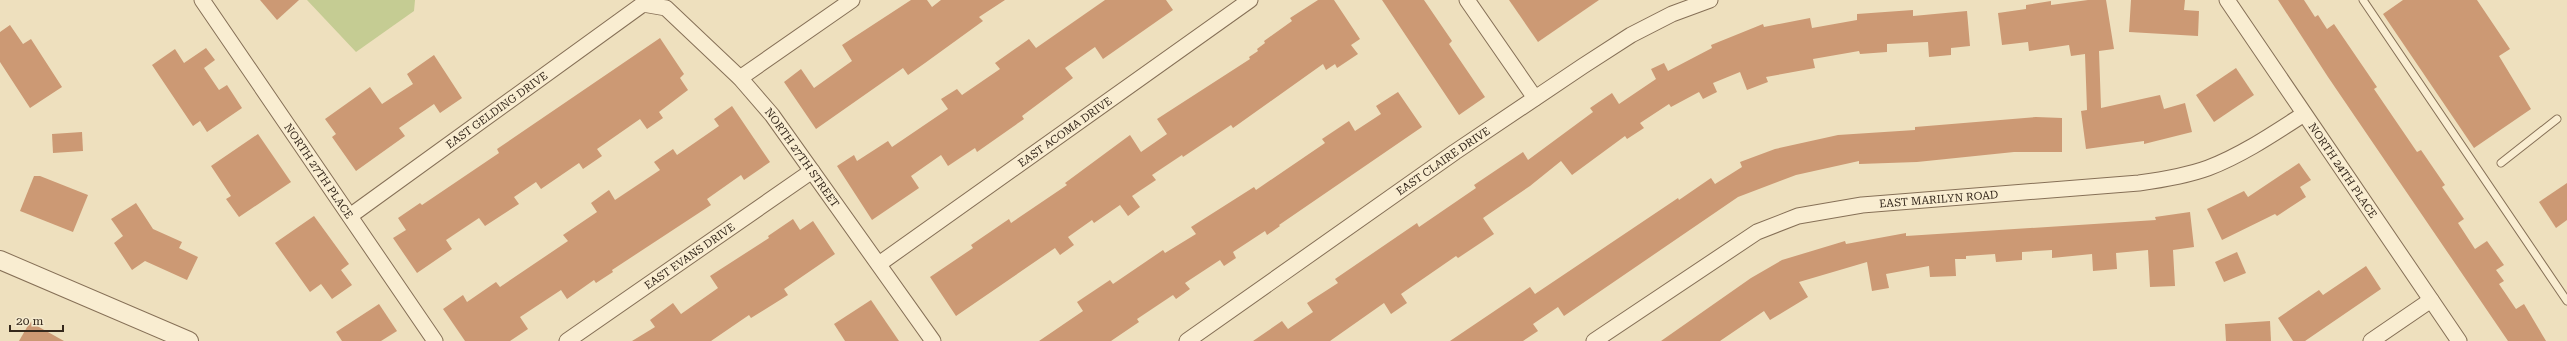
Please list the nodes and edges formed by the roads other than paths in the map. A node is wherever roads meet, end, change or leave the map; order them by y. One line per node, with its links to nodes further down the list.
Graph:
1 (202, 0): 15 (street, NORTH 27TH PLACE)
2 (852, 0): 9 (street)
3 (1250, 0): 17 (street, EAST ACOMA DRIVE)
4 (1467, 0): 10 (street)
5 (1710, 0): 10 (street, EAST CLAIRE DRIVE)
6 (2227, 0): 11 (street, NORTH 24TH PLACE)
7 (2363, 0): 19 (lane)
8 (643, 4): 9 (street, NORTH 27TH STREET); 15 (street, EAST GELDING DRIVE)
9 (740, 78): 14 (street, NORTH 27TH STREET)
10 (1535, 98): 24 (street, EAST CLAIRE DRIVE)
11 (2304, 114): 18 (street, NORTH 24TH PLACE); 25 (street, EAST MARILYN ROAD)
12 (2557, 119): 13 (lane)
13 (2501, 163)
14 (812, 171): 17 (street, NORTH 27TH STREET); 22 (street, EAST EVANS DRIVE)
15 (350, 216): 21 (street, NORTH 27TH PLACE)
16 (0, 260): 20 (street)
17 (879, 264): 23 (street, NORTH 27TH STREET)
18 (2431, 300): 26 (street); 27 (street, NORTH 24TH PLACE)
19 (2567, 301)
20 (189, 341)
21 (435, 341)
22 (567, 341)
23 (933, 341)
24 (1187, 341)
25 (1594, 341)
26 (2372, 341)
27 (2459, 341)

